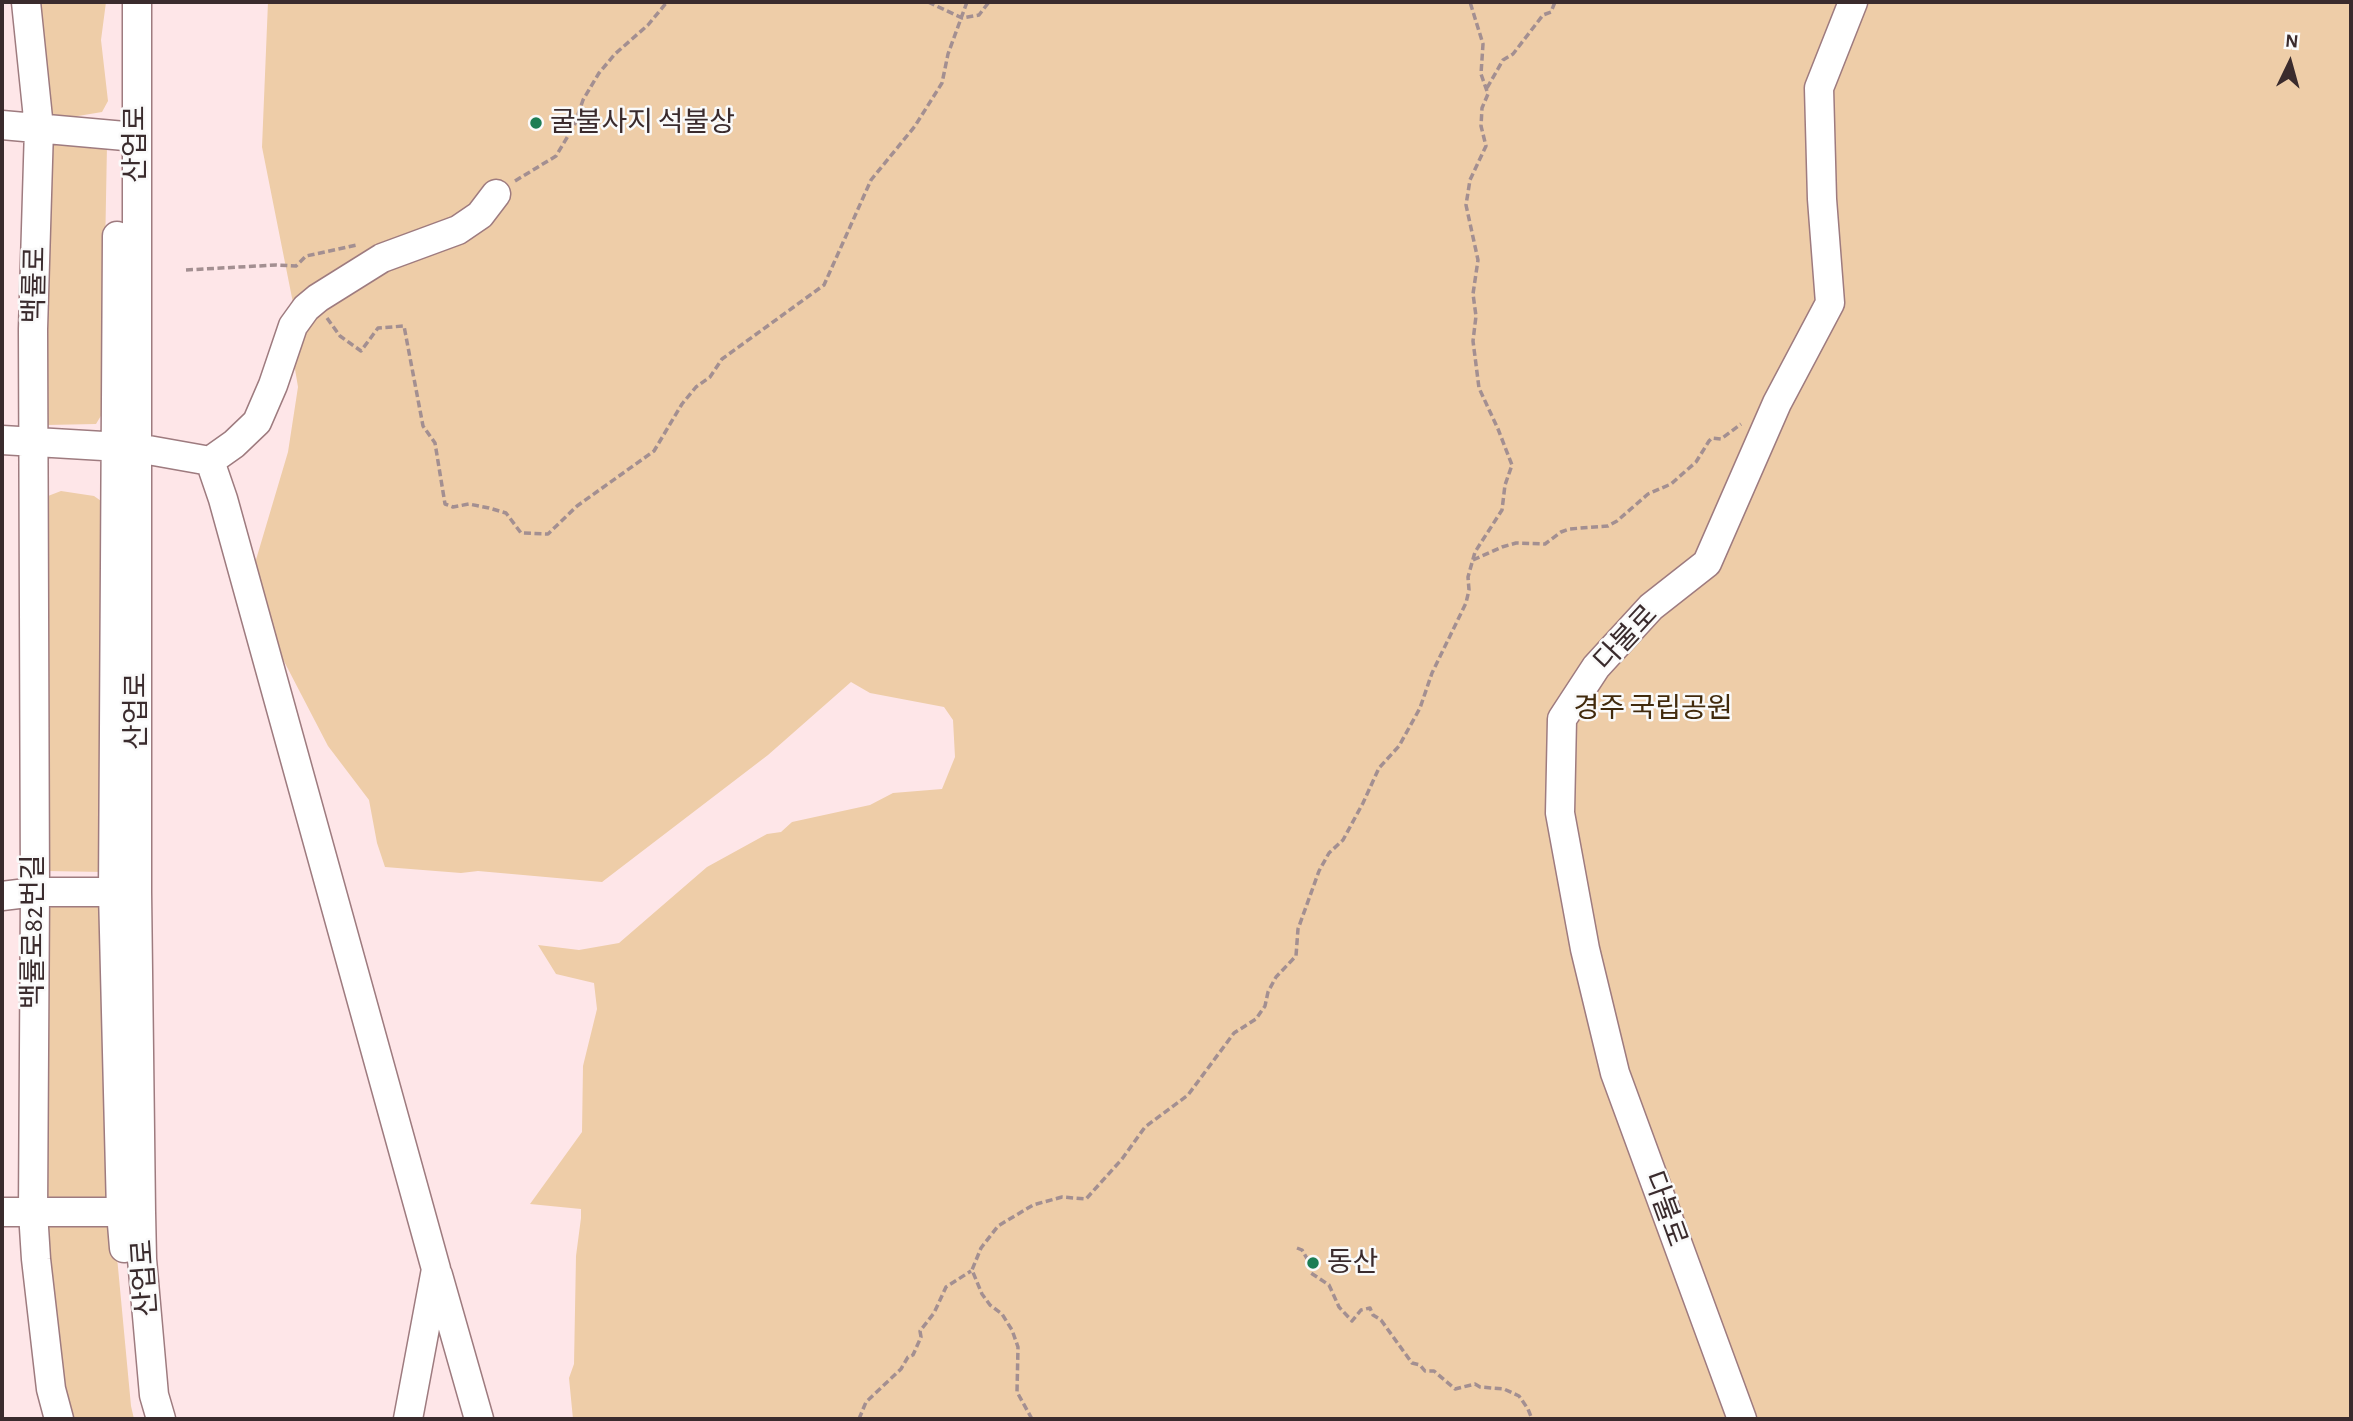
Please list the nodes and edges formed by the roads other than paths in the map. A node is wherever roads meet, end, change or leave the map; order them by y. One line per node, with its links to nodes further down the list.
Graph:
1 (26, 2): 6 (street, 백률로)
2 (120, 2): 7 (street, 산업로)
3 (137, 2): 7 (street, 산업로)
4 (1853, 2): 25 (street, 다불로)
5 (2, 124): 6 (street)
6 (38, 128): 7 (street); 10 (street, 백률로)
7 (127, 136): 11 (street, 산업로)
8 (496, 194): 12 (street)
9 (2, 440): 10 (street)
10 (33, 443): 11 (street); 13 (street, 백률로82번길)
11 (126, 447): 12 (street); 14 (street, 산업로)
12 (210, 461): 19 (street)
13 (35, 892): 14 (street); 15 (street); 17 (street, 백률로82번길)
14 (125, 892): 18 (street, 산업로)
15 (2, 896)
16 (2, 1212): 17 (street)
17 (33, 1212): 18 (street); 20 (street, 백률로82번길)
18 (131, 1212): 21 (street, 산업로); 22 (street, 산업로)
19 (436, 1269): 23 (street); 24 (street)
20 (59, 1419)
21 (142, 1419)
22 (161, 1419)
23 (408, 1419)
24 (479, 1419)
25 (1742, 1419)

